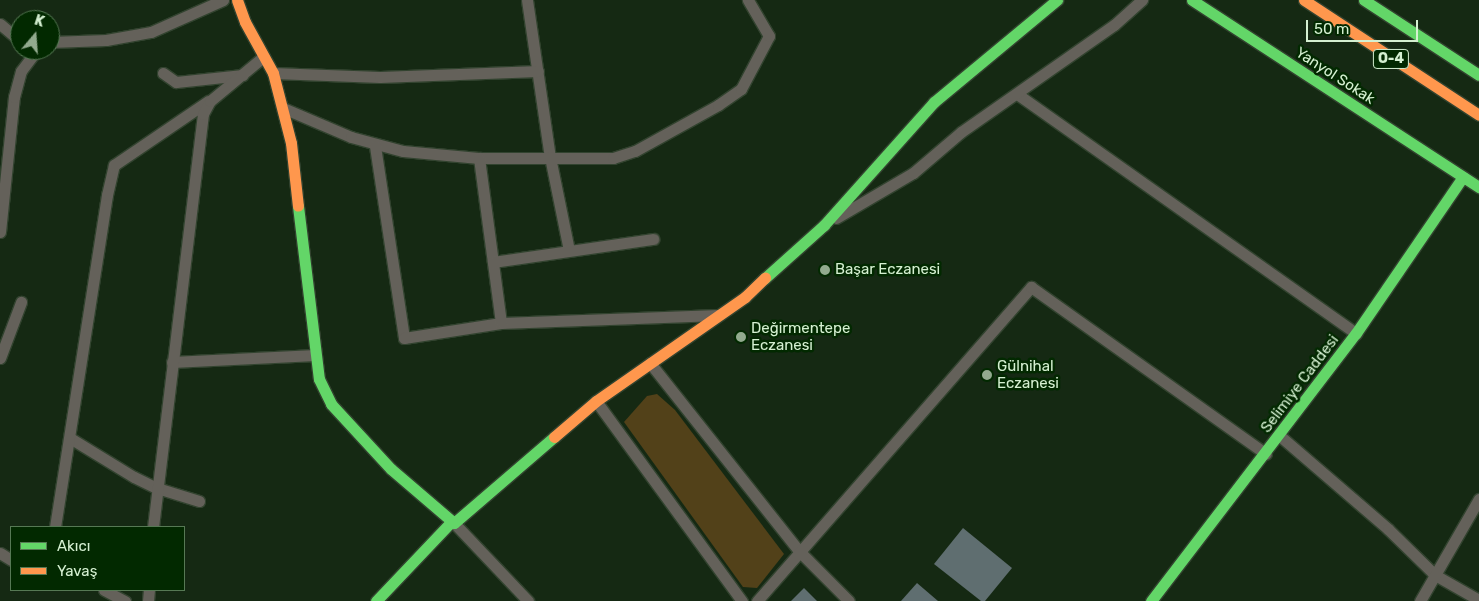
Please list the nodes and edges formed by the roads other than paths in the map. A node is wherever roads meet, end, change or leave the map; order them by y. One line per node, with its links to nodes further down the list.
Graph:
1 (223, 0): 12 (street)
2 (237, 0): 13 (main road)
3 (527, 0): 15 (street)
4 (748, 0): 25 (street)
5 (1057, 0): 29 (main road)
6 (1142, 0): 20 (street)
7 (1192, 0): 27 (main road, Yanyol Sokak)
8 (1304, 0): 23 (main road, O-4)
9 (1364, 0): 19 (main road, O-4)
10 (0, 24): 11 (street)
11 (10, 32)
12 (60, 42)
13 (263, 57): 17 (main road); 18 (street)
14 (28, 60): 30 (street)
15 (538, 71): 17 (street); 25 (street)
16 (163, 73): 18 (street)
17 (273, 73): 22 (main road)
18 (244, 75): 21 (street)
19 (1479, 75)
20 (1018, 94): 29 (street); 37 (street)
21 (210, 100): 40 (street); 44 (street)
22 (283, 108): 24 (street); 38 (main road)
23 (1479, 115)
24 (375, 146): 26 (street); 36 (street)
25 (550, 157): 26 (street); 32 (street)
26 (479, 158): 33 (street)
27 (1463, 177): 28 (main road, Yanyol Sokak); 37 (main road, Selimiye Caddesi)
28 (1479, 187)
29 (824, 225): 35 (main road)
30 (0, 232)
31 (653, 238): 32 (street)
32 (569, 250): 33 (street)
33 (493, 262): 36 (street)
34 (21, 302): 39 (street)
35 (718, 315): 36 (street); 41 (main road)
36 (501, 323)
37 (1356, 333): 43 (main road, Selimiye Caddesi)
38 (315, 354): 40 (street); 49 (main road)
39 (0, 358)
40 (172, 362): 46 (street)
41 (650, 363): 42 (main road); 52 (street)
42 (596, 401): 49 (main road); 59 (street)
43 (1280, 436): 45 (main road, Selimiye Caddesi); 53 (street)
44 (70, 438): 46 (street); 50 (street)
45 (1266, 454): 52 (street); 62 (main road, Selimiye Caddesi)
46 (157, 488): 47 (street); 51 (street)
47 (199, 500)
48 (1479, 500): 53 (street)
49 (453, 522): 57 (main road); 58 (street)
50 (55, 526)
51 (153, 526)
52 (800, 552): 60 (street); 61 (street)
53 (1435, 576): 55 (street); 63 (street)
54 (106, 591): 56 (street)
55 (1479, 600)
56 (125, 601)
57 (376, 601)
58 (528, 601)
59 (742, 601)
60 (758, 601)
61 (849, 601)
62 (1151, 601)
63 (1420, 601)

